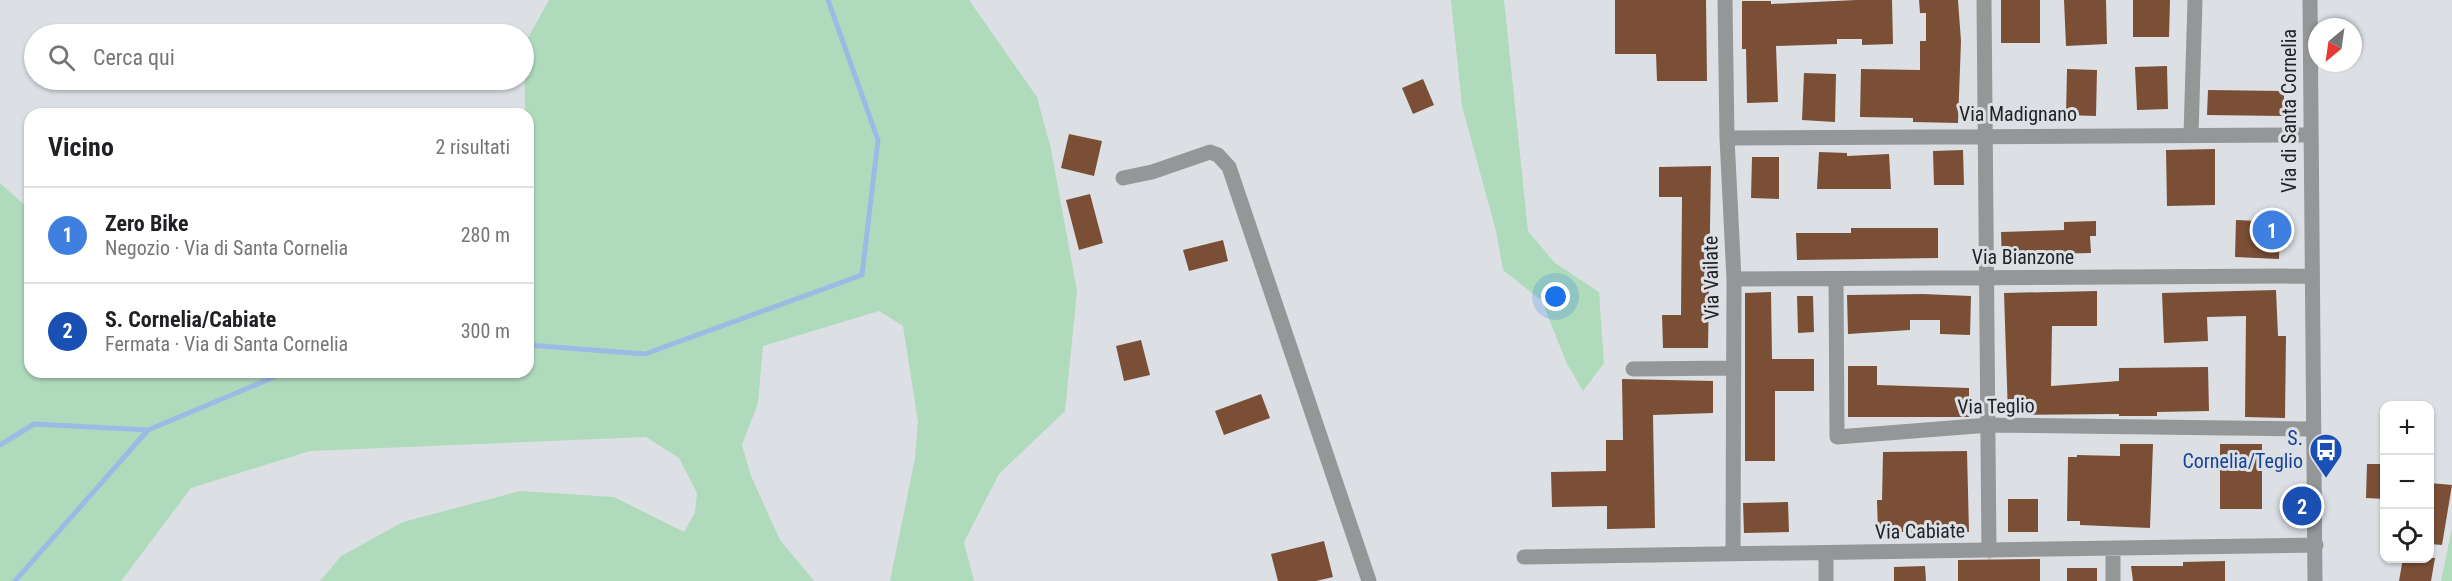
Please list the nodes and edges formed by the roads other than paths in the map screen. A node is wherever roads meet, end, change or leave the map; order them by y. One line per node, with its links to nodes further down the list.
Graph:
1 (1725, 0): 8 (street, Via Vailate)
2 (1984, 0): 5 (street)
3 (2195, 0): 6 (street)
4 (2310, 0): 7 (street, Via di Santa Cornelia)
5 (1986, 135): 6 (street, Via Madignano); 8 (street, Via Madignano); 11 (street)
6 (2192, 135): 7 (street, Via Madignano)
7 (2310, 135): 10 (street, Via di Santa Cornelia)
8 (1727, 138): 12 (street, Via Vailate)
9 (1123, 178): 24 (street)
10 (2312, 276): 11 (street, Via Bianzone); 17 (street, Via di Santa Cornelia)
11 (1987, 278): 13 (street, Via Bianzone); 16 (street)
12 (1734, 279): 13 (street, Via Bianzone); 14 (street, Via Vailate)
13 (1836, 279): 16 (street, Via Teglio)
14 (1734, 368): 15 (street); 21 (street, Via Vailate)
15 (1633, 369)
16 (1989, 425): 17 (street, Via Teglio); 20 (street)
17 (2314, 429): 18 (street, Via di Santa Cornelia)
18 (2316, 545): 19 (street, Via Cabiate); 27 (street, Via di Santa Cornelia)
19 (2113, 550): 20 (street, Via Cabiate); 26 (street)
20 (1989, 551): 22 (street, Via Cabiate)
21 (1733, 554): 22 (street, Via Cabiate); 23 (street, Via Cabiate)
22 (1826, 554): 25 (street)
23 (1524, 557)
24 (1369, 581)
25 (1826, 581)
26 (2113, 581)
27 (2315, 581)

